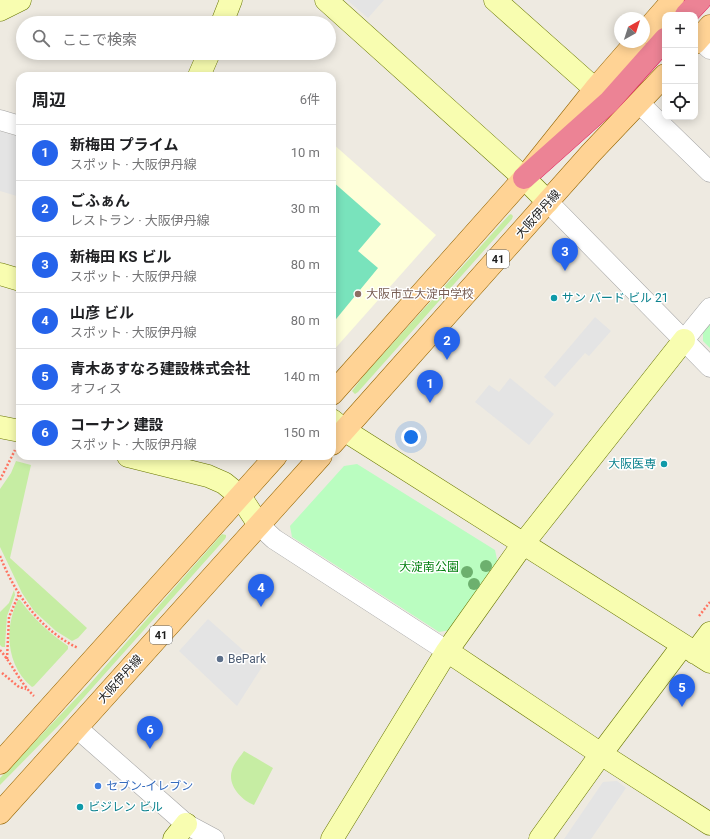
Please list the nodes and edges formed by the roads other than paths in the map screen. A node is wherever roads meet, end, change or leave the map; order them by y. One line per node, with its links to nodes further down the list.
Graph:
1 (20, 0): 7 (street)
2 (231, 0): 9 (street)
3 (326, 0): 21 (street)
4 (495, 0): 16 (street)
5 (673, 0): 10 (main road)
6 (700, 0): 8 (highway)
7 (0, 10)
8 (689, 12)
9 (225, 16)
10 (650, 26)
11 (662, 42): 21 (highway)
12 (631, 48): 16 (main road)
13 (206, 60): 14 (street)
14 (201, 72)
15 (662, 78): 17 (main road, 大阪伊丹線 / 41)
16 (595, 89): 21 (main road)
17 (639, 103): 20 (street); 22 (main road, 大阪伊丹線 / 41)
18 (0, 120): 19 (street)
19 (16, 125)
20 (710, 172)
21 (524, 178): 22 (street); 28 (main road)
22 (548, 202): 26 (street); 30 (main road, 大阪伊丹線 / 41)
23 (0, 274): 24 (street)
24 (16, 279)
25 (710, 308): 26 (street)
26 (684, 340): 27 (street); 37 (street)
27 (710, 367)
28 (336, 390)
29 (0, 427): 31 (street)
30 (336, 431): 37 (street)
31 (16, 439)
32 (144, 460): 35 (street)
33 (272, 460): 35 (main road)
34 (317, 460): 36 (main road, 大阪伊丹線 / 41)
35 (240, 496): 36 (street); 43 (main road)
36 (259, 525): 39 (street); 41 (main road, 大阪伊丹線 / 41)
37 (523, 544): 39 (street); 40 (street)
38 (704, 626): 40 (street)
39 (447, 651): 42 (street); 48 (street)
40 (696, 653): 42 (street)
41 (77, 728): 44 (main road, 大阪伊丹線 / 41); 46 (street)
42 (601, 754): 45 (street); 49 (street)
43 (0, 763)
44 (0, 813)
45 (710, 824)
46 (180, 832): 47 (street)
47 (214, 839)
48 (332, 839)
49 (540, 839)

